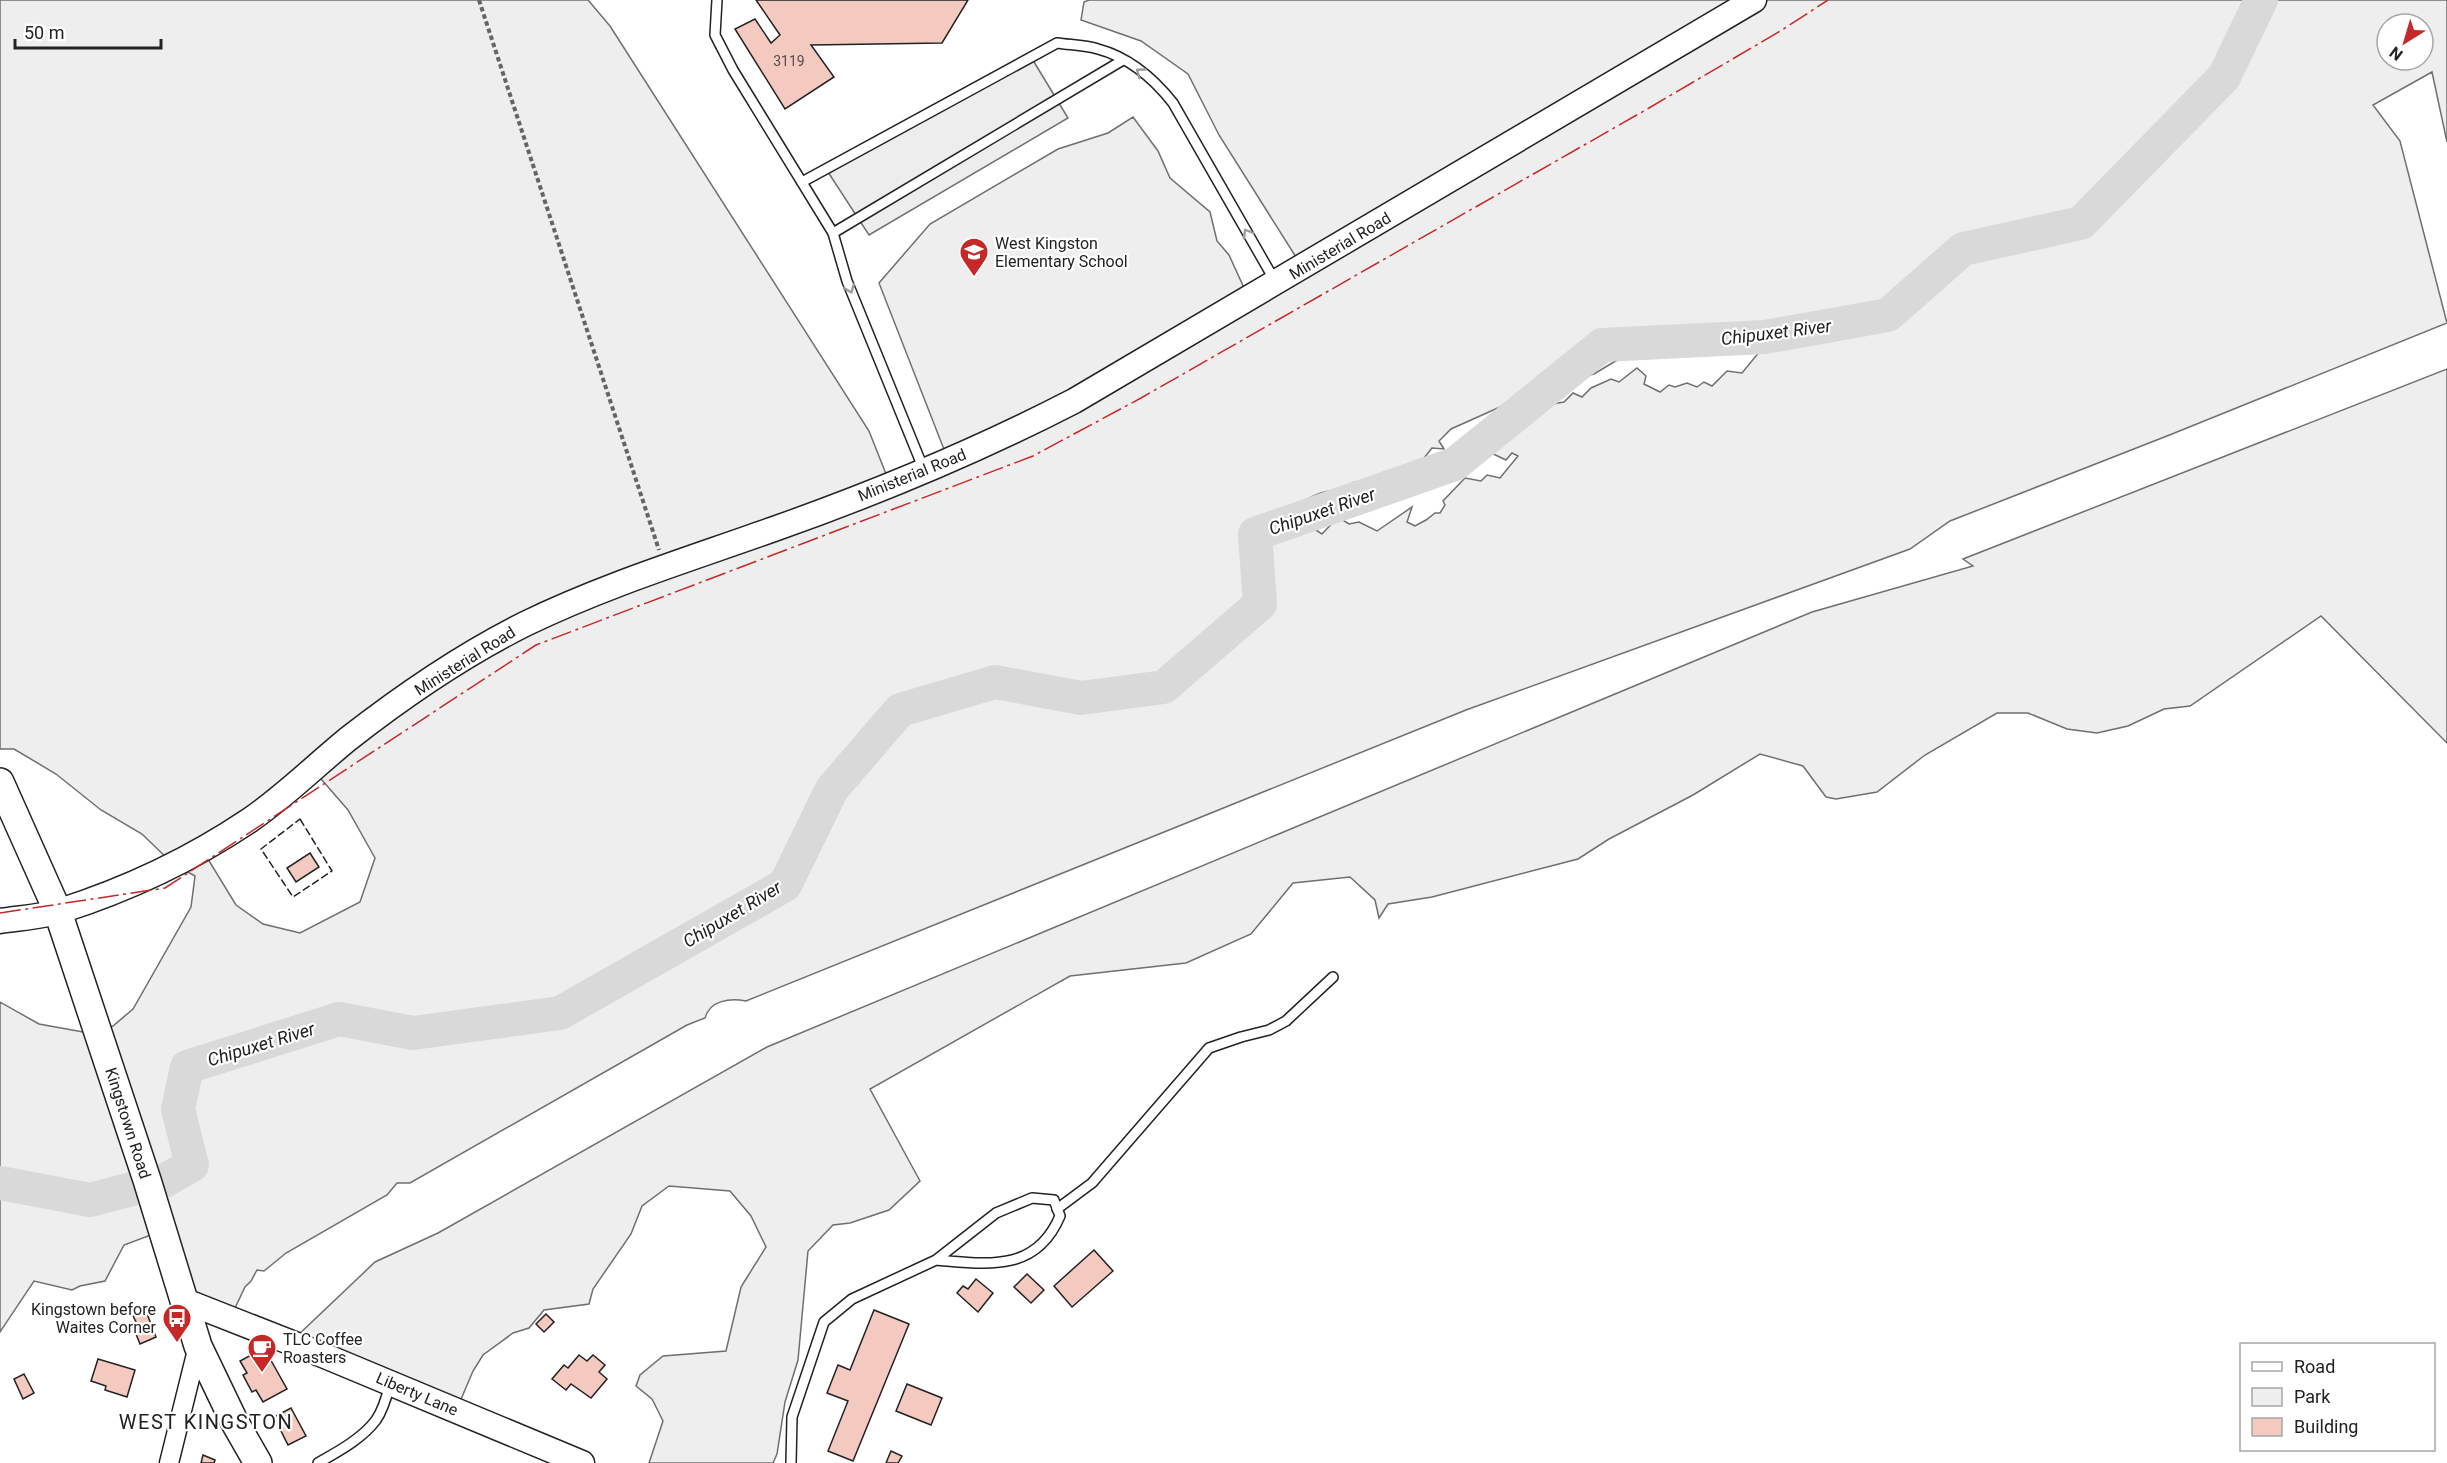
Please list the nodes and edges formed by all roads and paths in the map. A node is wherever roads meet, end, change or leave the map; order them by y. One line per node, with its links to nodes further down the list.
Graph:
1 (479, 0): 9 (path)
2 (717, 0): 5 (lane)
3 (1754, 0): 7 (main road, Ministerial Road)
4 (1123, 60): 5 (lane); 6 (lane); 7 (lane, one-way to 4)
5 (802, 182): 6 (lane)
6 (833, 233): 8 (lane, one-way to 8)
7 (1276, 284): 8 (main road, Ministerial Road)
8 (924, 470): 9 (main road, Ministerial Road)
9 (664, 567): 11 (main road, Ministerial Road)
10 (0, 782): 11 (main road, Kingstown Road)
11 (58, 912): 12 (main road, Ministerial Road); 16 (main road, Kingstown Road)
12 (0, 921)
13 (1333, 977): 14 (lane)
14 (1057, 1209): 15 (lane); 15 (lane)
15 (936, 1260): 23 (lane)
16 (185, 1301): 17 (main road, Kingstown Road); 18 (main road, Liberty Lane)
17 (198, 1346): 19 (street); 20 (main road, Kingstown Road)
18 (391, 1383): 21 (lane); 22 (main road, Liberty Lane)
19 (168, 1463)
20 (258, 1463)
21 (318, 1463)
22 (582, 1463)
23 (791, 1463)

